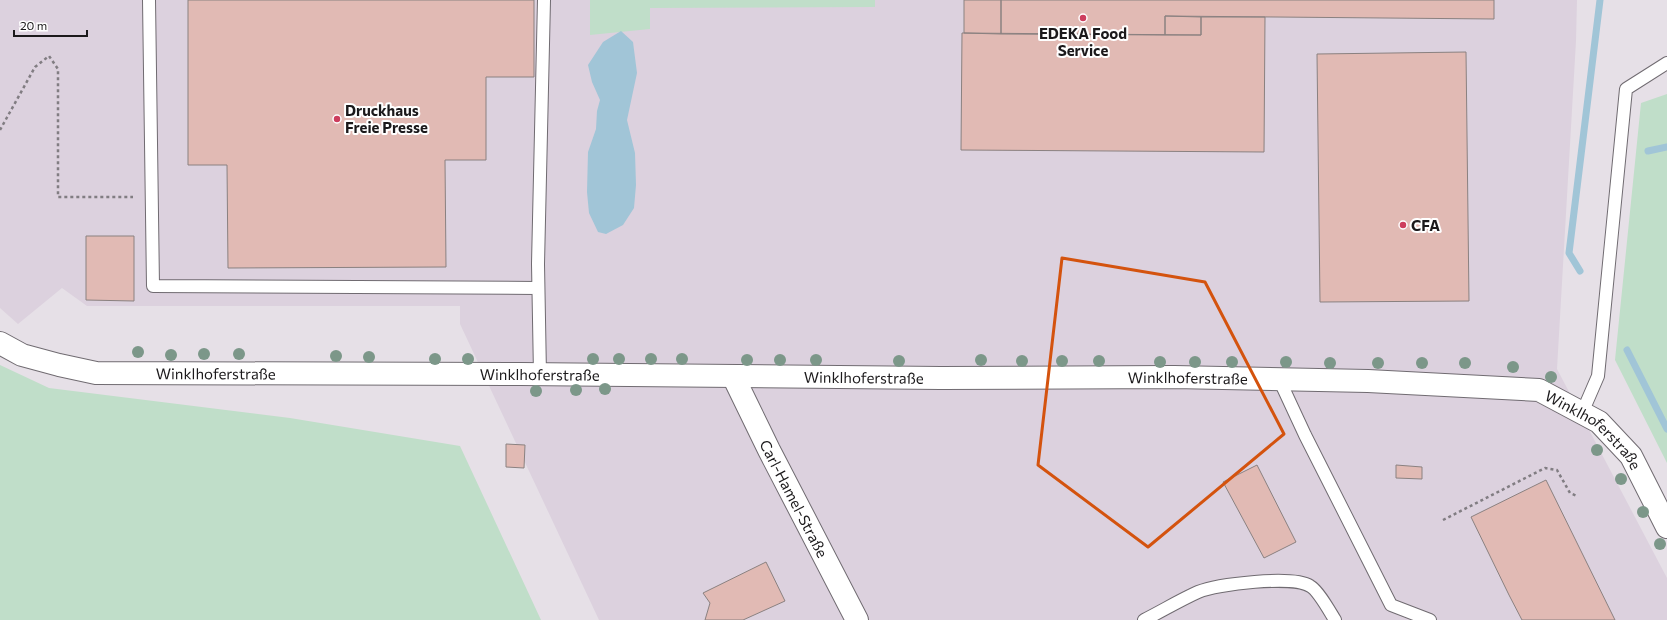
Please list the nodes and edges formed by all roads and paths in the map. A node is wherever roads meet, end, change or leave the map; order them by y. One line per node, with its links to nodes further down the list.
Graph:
1 (149, 0): 5 (lane)
2 (544, 0): 6 (lane)
3 (1667, 63): 11 (lane)
4 (0, 130): 5 (path)
5 (151, 196): 6 (lane)
6 (538, 288): 8 (lane)
7 (0, 343): 8 (street, Winklhoferstraße)
8 (540, 375): 9 (street, Winklhoferstraße)
9 (733, 376): 10 (street, Winklhoferstraße); 15 (street, Carl-Hamel-Straße)
10 (1279, 379): 11 (street, Winklhoferstraße); 18 (lane)
11 (1582, 413): 14 (street, Winklhoferstraße)
12 (1577, 496): 13 (path)
13 (1443, 520)
14 (1667, 527)
15 (857, 620)
16 (1144, 620): 17 (lane)
17 (1335, 620)
18 (1430, 620)

